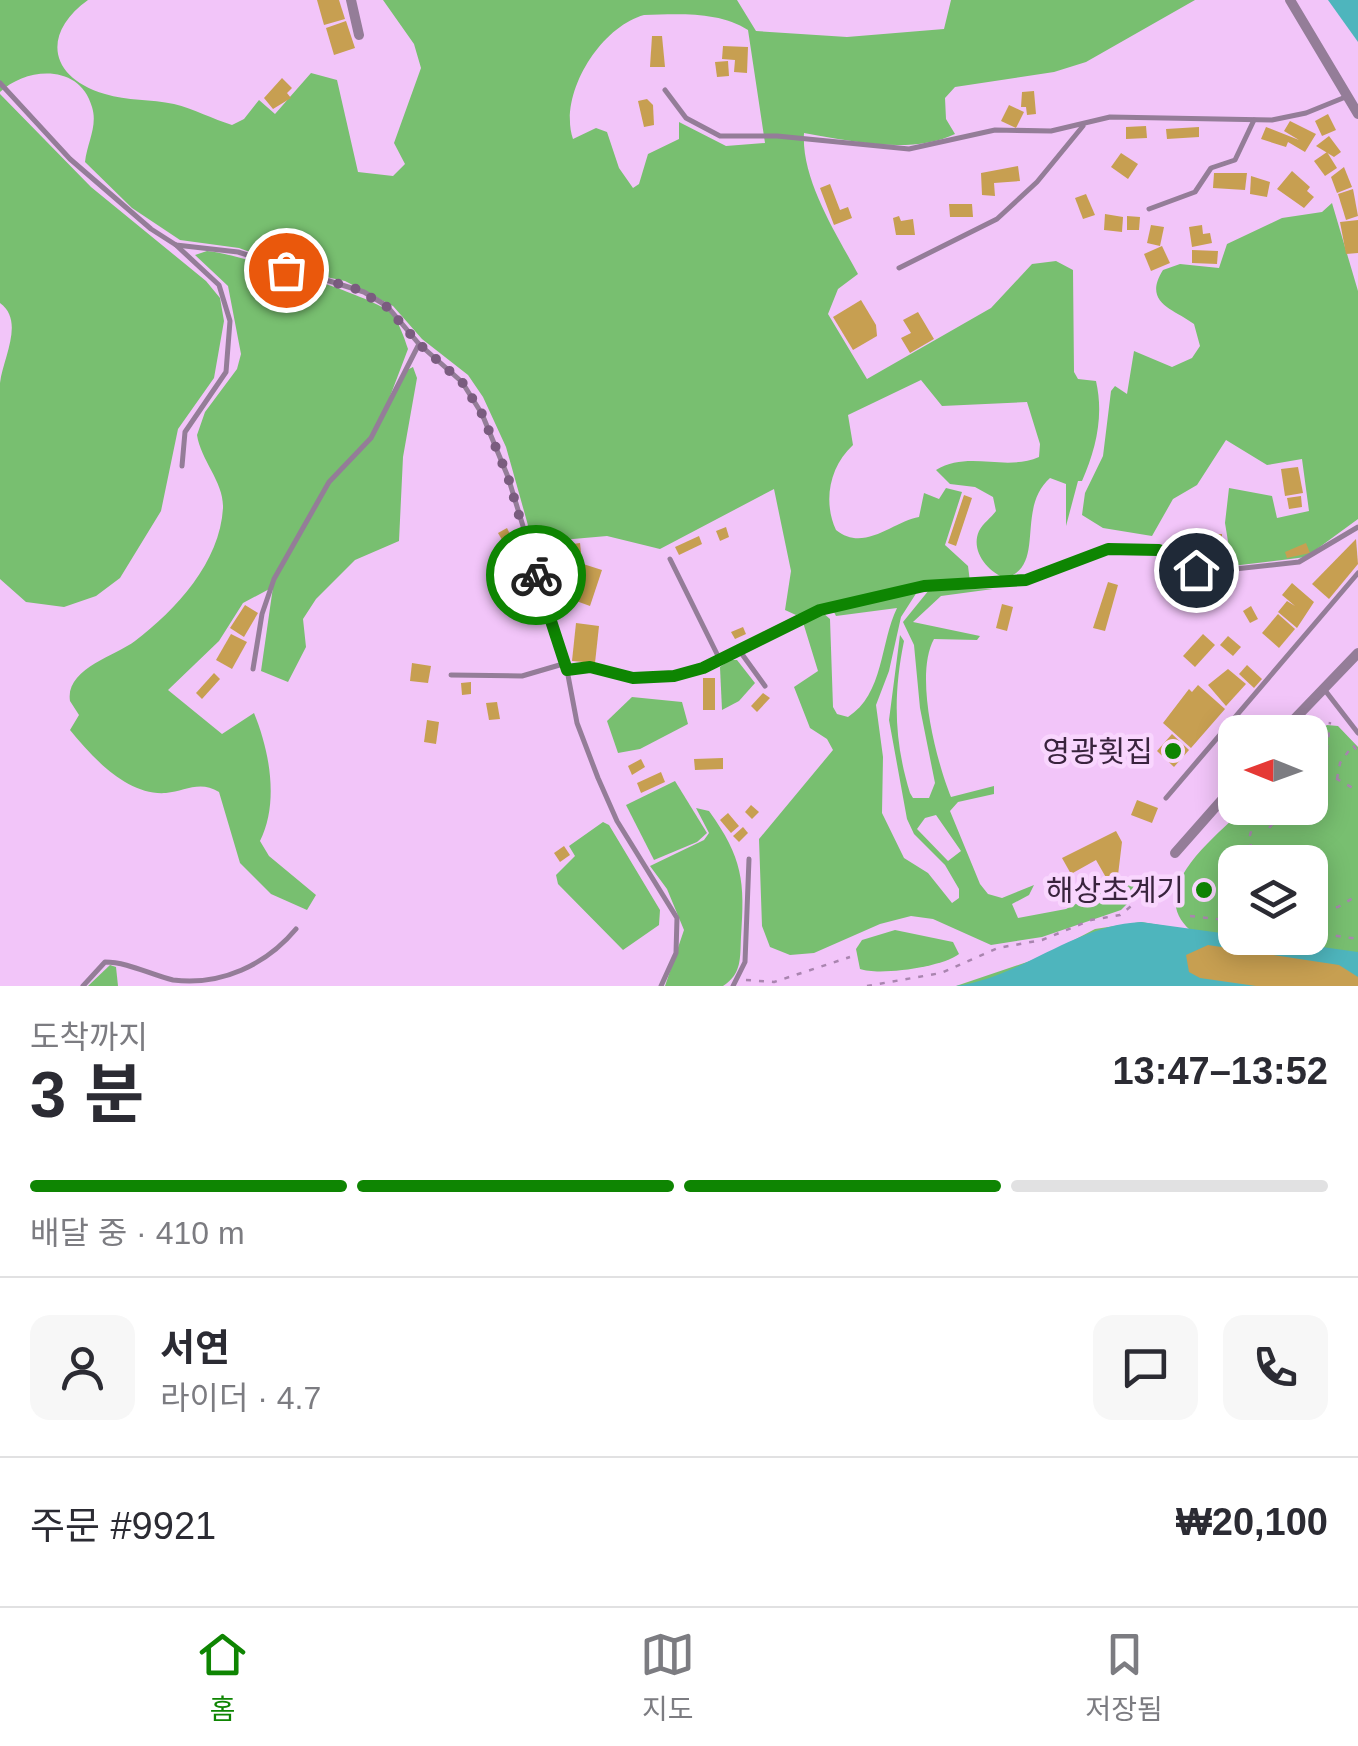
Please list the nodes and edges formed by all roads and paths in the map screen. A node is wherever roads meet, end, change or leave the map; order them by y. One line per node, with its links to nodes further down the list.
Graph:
1 (351, 0): 3 (street)
2 (1290, 0): 6 (street)
3 (359, 35)
4 (0, 83): 11 (lane)
5 (666, 90): 9 (lane)
6 (1348, 96): 7 (street); 8 (lane)
7 (1358, 114)
8 (1254, 120): 9 (lane); 10 (lane)
9 (1083, 126): 12 (lane)
10 (1148, 209)
11 (176, 245): 13 (lane); 14 (lane)
12 (899, 268)
13 (419, 344): 21 (lane); 22 (lane)
14 (182, 466)
15 (1358, 527): 18 (lane)
16 (670, 559): 20 (lane)
17 (1358, 572): 34 (lane)
18 (739, 650): 20 (lane); 24 (lane)
19 (1358, 654): 25 (street)
20 (720, 660): 21 (lane)
21 (565, 667): 23 (lane); 49 (lane)
22 (253, 669)
23 (451, 675)
24 (765, 686)
25 (1324, 689): 26 (street); 28 (lane)
26 (1299, 715)
27 (1330, 722): 29 (path)
28 (1358, 733)
29 (1328, 740)
30 (1358, 752): 32 (path)
31 (1328, 777): 32 (path)
32 (1338, 780): 33 (path)
33 (1358, 790)
34 (1166, 798)
35 (1218, 804): 36 (street)
36 (1175, 853)
37 (749, 859): 47 (lane)
38 (1358, 895): 40 (path)
39 (1135, 903): 51 (path)
40 (1328, 908)
41 (1190, 916): 42 (path)
42 (1218, 920)
43 (296, 929): 48 (lane)
44 (1328, 935): 45 (path)
45 (1358, 939)
46 (850, 956): 47 (path)
47 (740, 978): 50 (lane)
48 (84, 986)
49 (661, 986)
50 (732, 986)
51 (868, 986)

